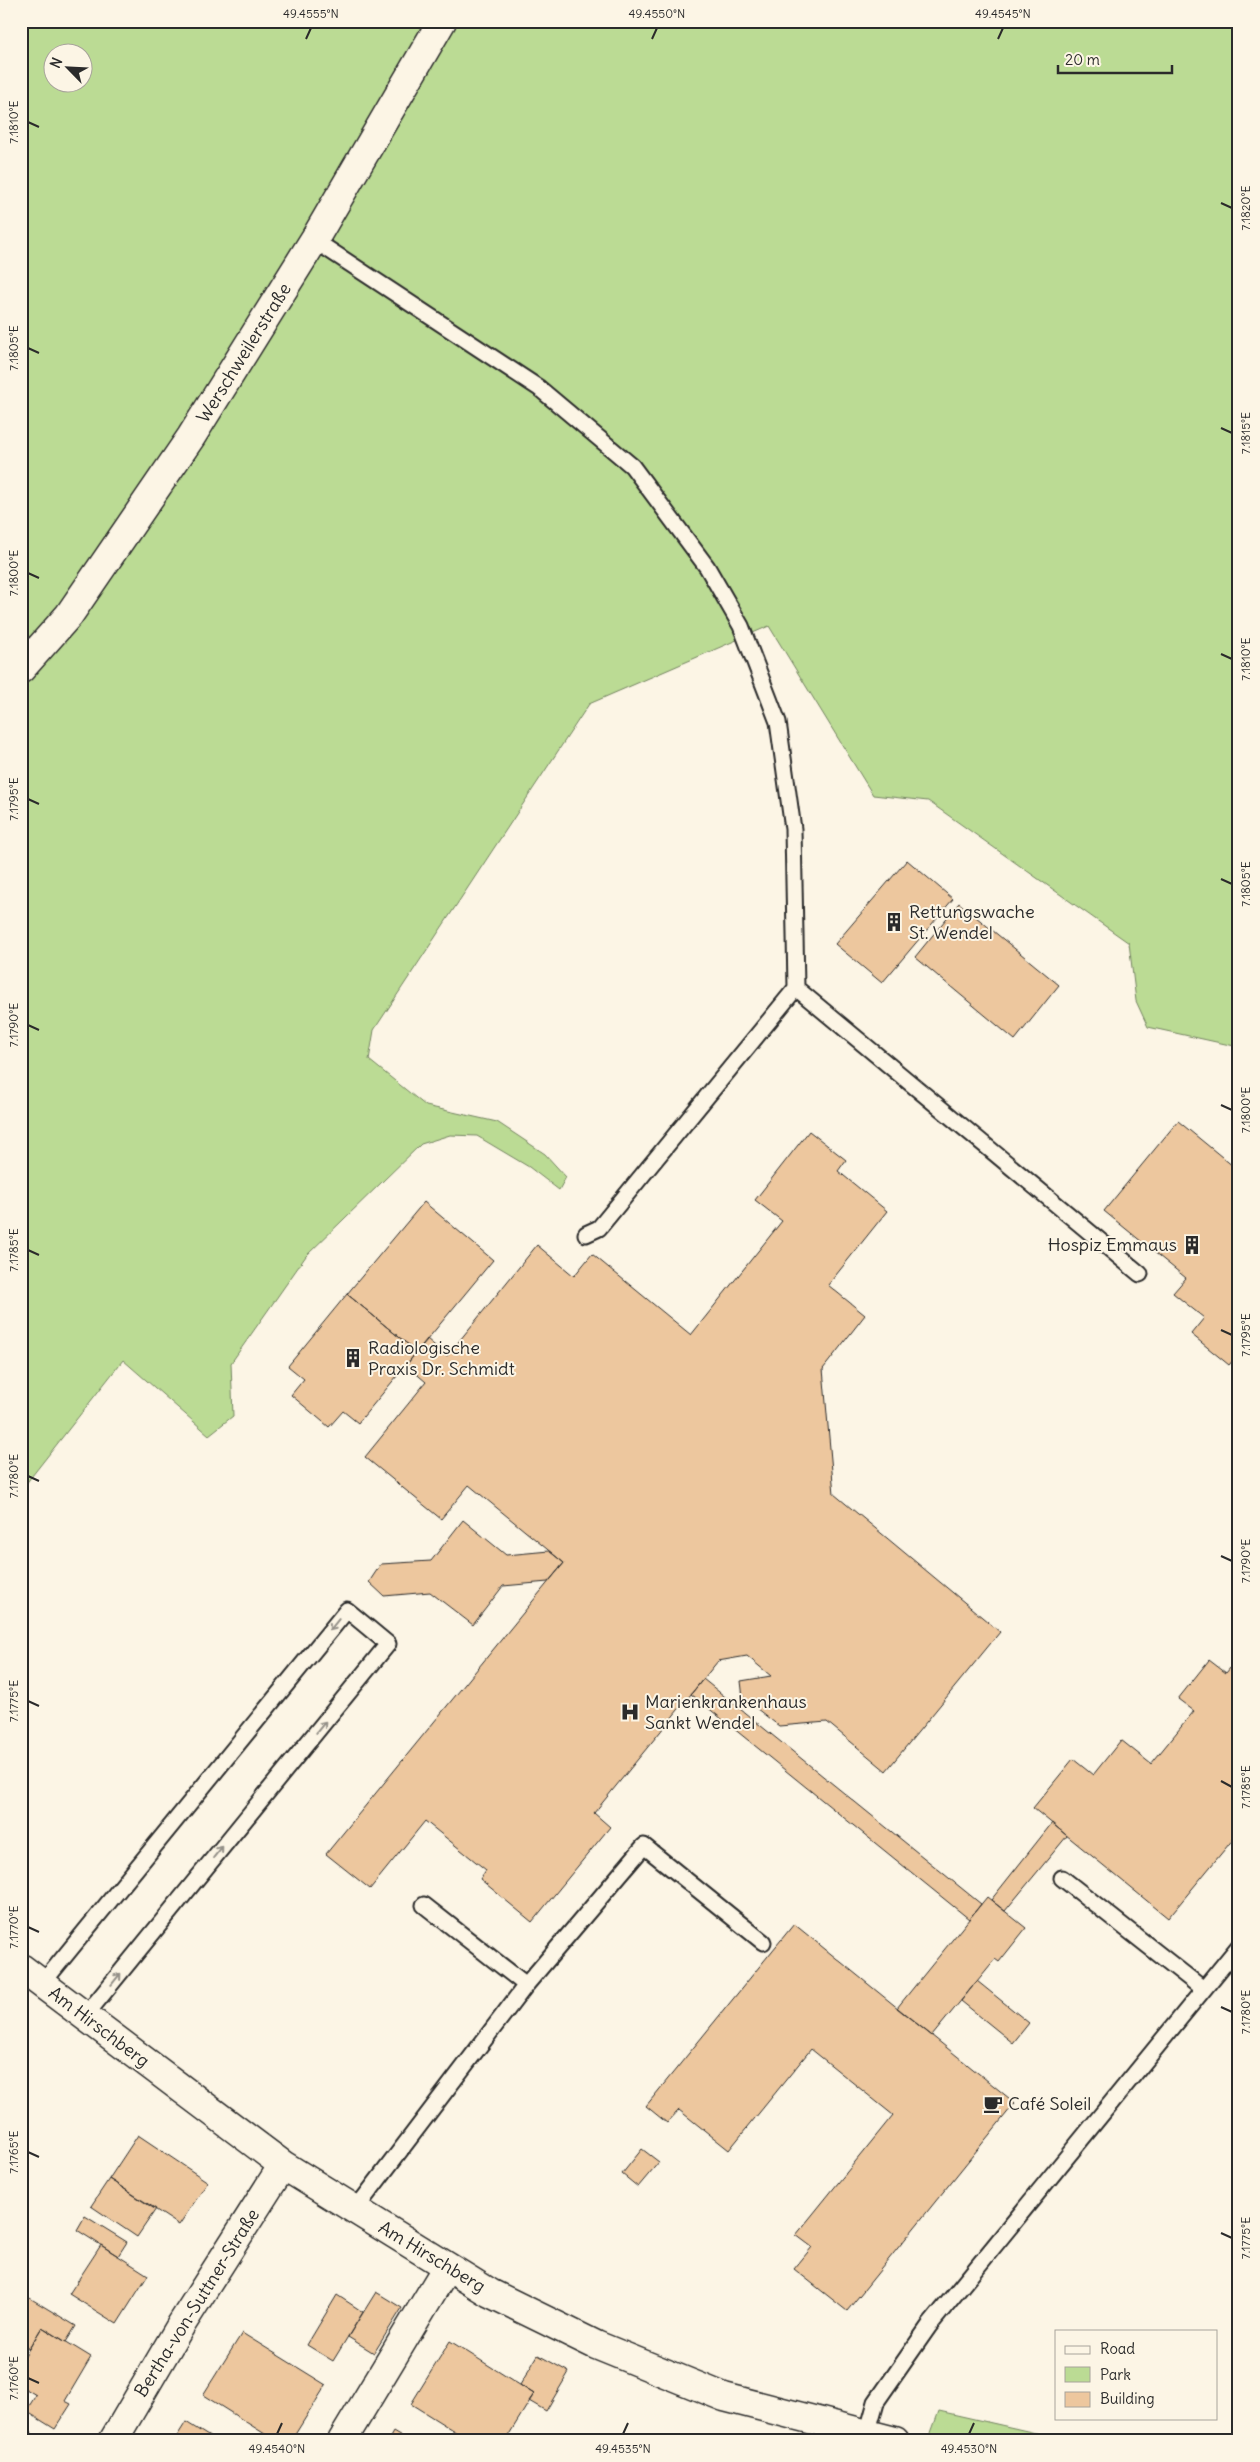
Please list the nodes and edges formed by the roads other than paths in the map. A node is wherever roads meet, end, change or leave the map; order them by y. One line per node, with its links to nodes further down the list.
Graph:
1 (442, 21): 2 (street, Werschweilerstraße)
2 (314, 240): 3 (street, Werschweilerstraße); 4 (lane)
3 (21, 669)
4 (796, 988): 5 (lane); 6 (lane)
5 (586, 1234)
6 (1140, 1274)
7 (1062, 1878): 13 (lane)
8 (424, 1905): 12 (lane)
9 (763, 1942): 12 (lane)
10 (1239, 1946): 13 (lane)
11 (32, 1976): 14 (street, Am Hirschberg); 14 (lane, one-way to 11)
12 (526, 1985): 16 (lane)
13 (1204, 1989): 18 (lane)
14 (85, 2016): 15 (street, Am Hirschberg)
15 (283, 2165): 16 (street, Am Hirschberg); 19 (street, Bertha-von-Suttner-Straße)
16 (355, 2210): 17 (street, Am Hirschberg)
17 (447, 2267): 18 (street, Am Hirschberg); 20 (street)
18 (866, 2438): 21 (street, Am Hirschberg)
19 (113, 2441)
20 (342, 2441)
21 (895, 2441)

